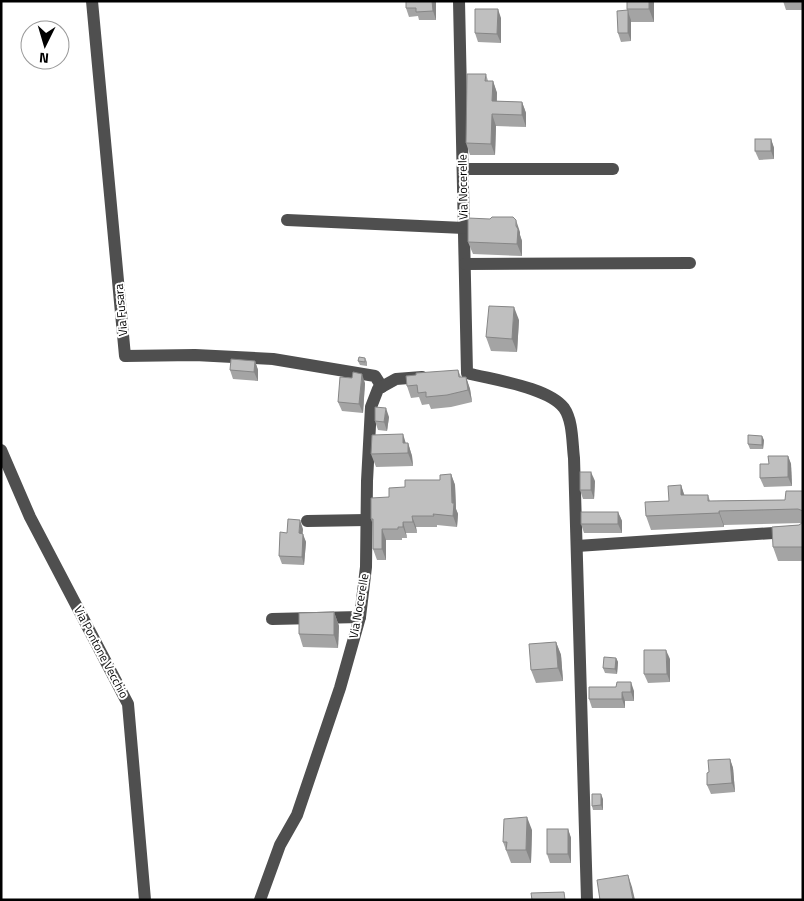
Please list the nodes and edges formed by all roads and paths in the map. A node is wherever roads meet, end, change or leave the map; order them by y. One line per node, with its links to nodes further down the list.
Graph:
1 (92, 1): 10 (street, Via Fusara)
2 (459, 1): 3 (street, Via Nocerelle)
3 (463, 169): 4 (street); 6 (street, Via Nocerelle)
4 (613, 170)
5 (287, 220): 6 (street)
6 (464, 228): 8 (street, Via Nocerelle)
7 (690, 263): 8 (street)
8 (464, 264): 15 (street, Via Nocerelle)
9 (431, 376): 10 (street)
10 (382, 387): 12 (street, Via Nocerelle)
11 (1, 450): 18 (street, Via Pontone Vecchio)
12 (367, 520): 13 (street); 16 (street, Via Nocerelle)
13 (307, 521)
14 (803, 531): 15 (street)
15 (577, 546): 20 (street, Via Nocerelle)
16 (360, 617): 17 (street); 19 (street, Via Nocerelle)
17 (272, 619)
18 (145, 900)
19 (260, 900)
20 (587, 900)

